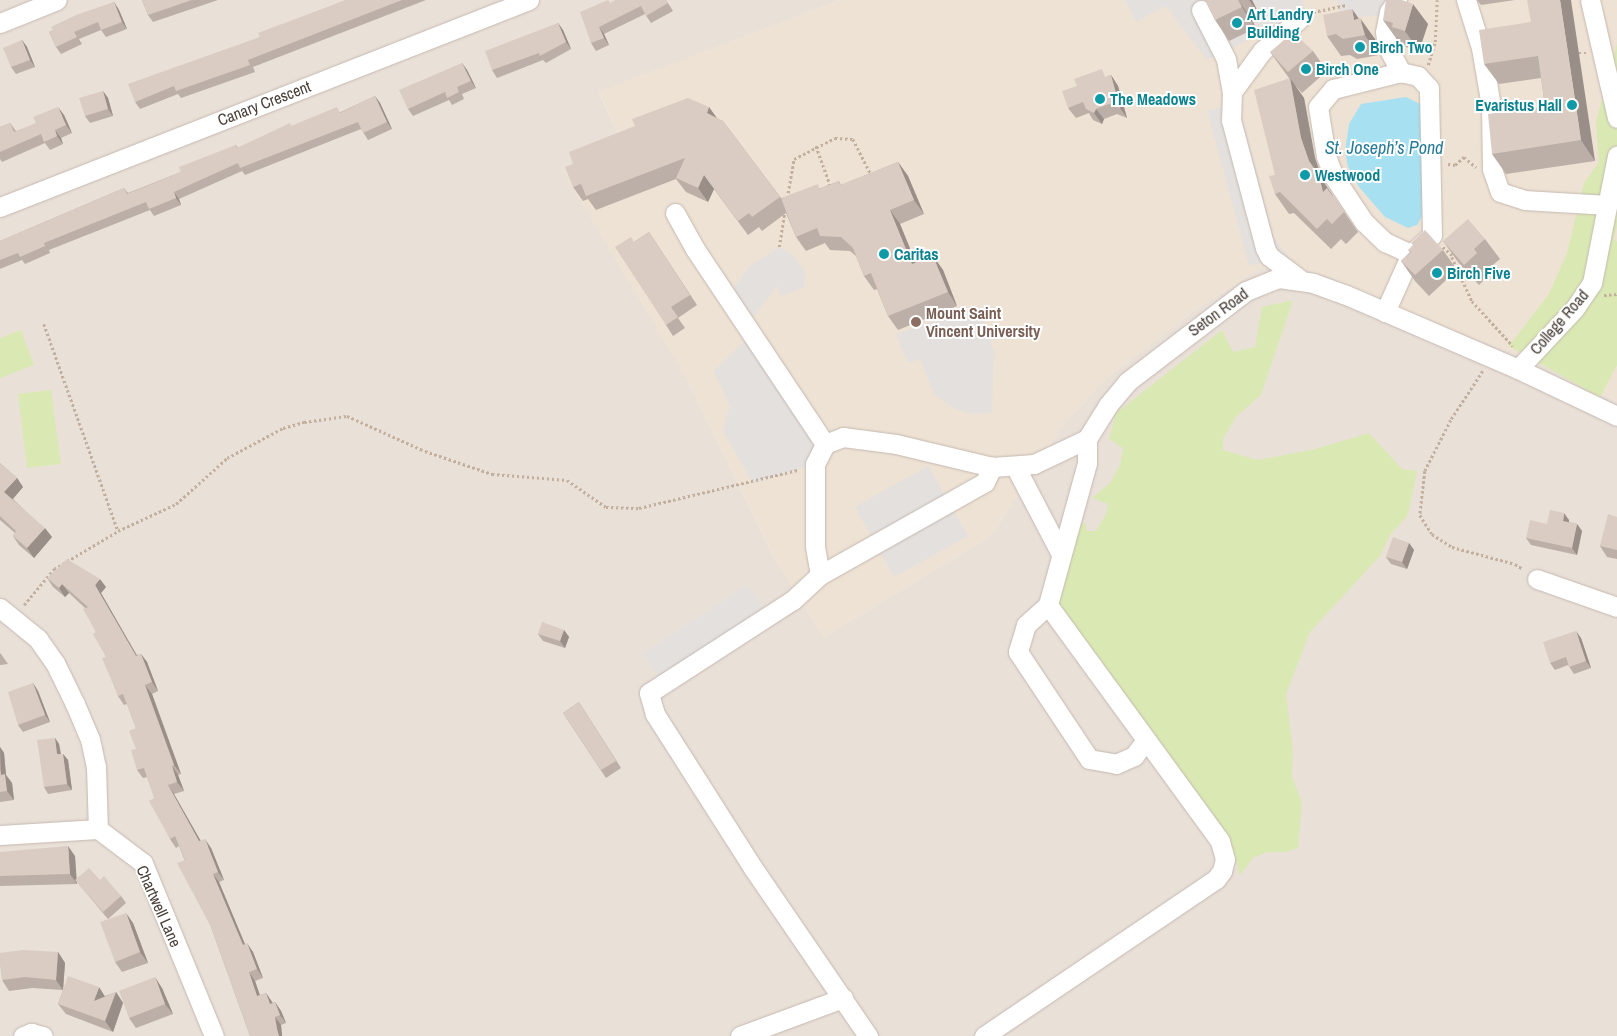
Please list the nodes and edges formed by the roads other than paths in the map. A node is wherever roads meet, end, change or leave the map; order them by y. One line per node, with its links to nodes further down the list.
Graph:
1 (57, 0): 8 (street)
2 (529, 0): 14 (street, Canary Crescent)
3 (1397, 0): 9 (street)
4 (1466, 0): 13 (street)
5 (1590, 0): 11 (street)
6 (1201, 10): 10 (street)
7 (1298, 20): 10 (street)
8 (0, 23)
9 (1410, 74): 16 (street); 16 (street)
10 (1232, 92): 17 (street)
11 (1617, 118)
12 (1617, 155): 13 (street, College Road)
13 (1607, 205): 21 (street, College Road)
14 (0, 206)
15 (676, 213): 24 (street)
16 (1411, 254): 20 (street)
17 (1269, 256): 18 (street); 19 (street)
18 (1300, 280): 19 (street, Seton Road); 20 (street, Seton Road)
19 (1258, 284): 23 (street, Seton Road)
20 (1385, 312): 21 (street, Seton Road)
21 (1518, 369): 22 (street, Seton Road)
22 (1617, 416)
23 (1087, 439): 26 (street); 27 (street)
24 (825, 444): 25 (street); 28 (street)
25 (992, 466): 26 (street); 28 (street)
26 (1015, 466): 27 (street)
27 (1062, 554): 30 (street)
28 (820, 575): 36 (street)
29 (1537, 580): 31 (street)
30 (1048, 604): 33 (street); 33 (street)
31 (1617, 607)
32 (6, 613): 34 (street)
33 (1146, 740): 42 (street)
34 (98, 829): 35 (street); 37 (street, Chartwell Lane)
35 (0, 835)
36 (843, 998): 40 (street); 41 (street)
37 (212, 1035)
38 (23, 1036): 39 (street)
39 (43, 1036)
40 (740, 1036)
41 (868, 1036)
42 (984, 1036)

